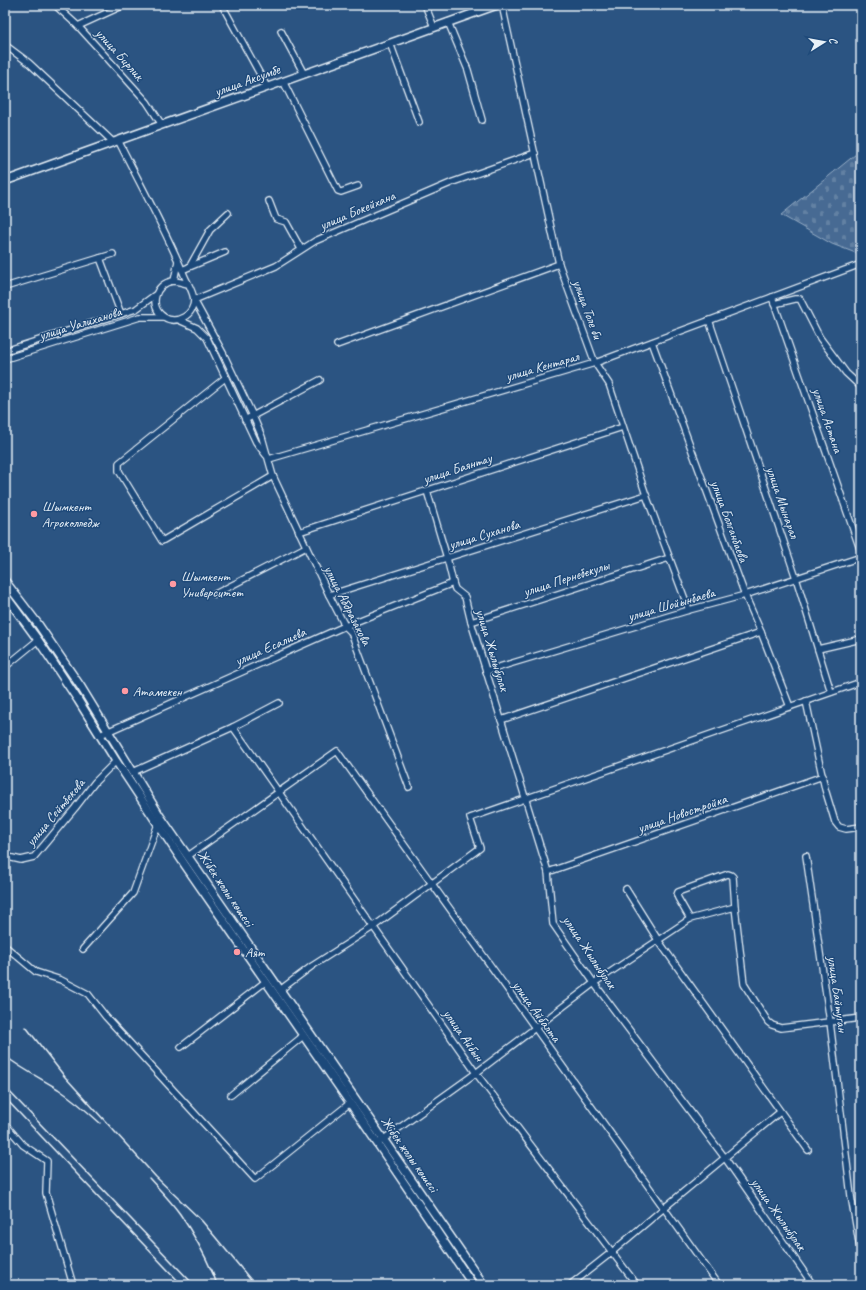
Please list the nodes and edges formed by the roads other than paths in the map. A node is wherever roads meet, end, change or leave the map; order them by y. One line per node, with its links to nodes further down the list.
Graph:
1 (6, 5): 8 (street)
2 (55, 5): 10 (street, улица Бирлик)
3 (124, 5): 10 (street)
4 (222, 5): 17 (street)
5 (425, 5): 11 (street)
6 (497, 5): 9 (main road, улица Аксумбе)
7 (502, 5): 22 (street, улица Толе би)
8 (5, 18)
9 (448, 22): 11 (main road, улица Аксумбе); 18 (street)
10 (78, 26): 20 (street, улица Бирлик)
11 (434, 27): 13 (main road, улица Аксумбе)
12 (281, 31): 15 (street)
13 (390, 43): 15 (main road, улица Аксумбе); 19 (street)
14 (5, 45): 21 (street)
15 (304, 74): 16 (main road, улица Аксумбе)
16 (283, 81): 17 (main road, улица Аксумбе); 24 (street)
17 (267, 87): 20 (main road, улица Аксумбе)
18 (482, 120)
19 (419, 122)
20 (162, 125): 21 (main road, улица Аксумбе)
21 (115, 141): 23 (main road, улица Аксумбе); 31 (street)
22 (535, 153): 27 (street, улица Бокейхана); 32 (street, улица Толе би)
23 (5, 180)
24 (358, 186)
25 (269, 201): 27 (street)
26 (228, 213): 34 (street)
27 (301, 249): 41 (street, улица Бокейхана)
28 (225, 252): 34 (street)
29 (113, 254): 30 (street)
30 (100, 258): 38 (street); 43 (street)
31 (178, 261): 35 (street); 36 (street)
32 (559, 264): 48 (street); 51 (street, улица Толе би)
33 (861, 264): 40 (street, улица Кентарал)
34 (190, 266): 35 (street)
35 (182, 270): 37 (street)
36 (174, 281): 37 (street); 39 (street)
37 (188, 284): 41 (street)
38 (5, 287)
39 (155, 295): 43 (street, улица Уалиханова); 44 (street)
40 (772, 297): 42 (street, улица Астана); 46 (street, улица Кентарал)
41 (194, 300): 45 (street); 55 (street, улица Абдразакова)
42 (774, 304): 54 (street); 64 (street, улица Астана)
43 (121, 314): 49 (street, улица Уалиханова)
44 (163, 317): 45 (street); 50 (street, улица Уалиханова)
45 (179, 320): 52 (street, улица Абдразакова)
46 (709, 320): 47 (street, улица Кентарал); 68 (street, улица Мынарал)
47 (652, 342): 51 (street, улица Кентарал); 74 (street, улица Болганбаева)
48 (337, 345)
49 (5, 351)
50 (5, 359)
51 (595, 363): 57 (street, улица Толе би); 58 (street, улица Кентарал)
52 (225, 378): 56 (street, улица Абдразакова); 59 (street)
53 (320, 380): 55 (street)
54 (861, 387)
55 (253, 416): 56 (street); 58 (street, улица Абдразакова)
56 (245, 420): 58 (street, улица Абдразакова)
57 (623, 427): 60 (street, улица Баянтау); 61 (street, улица Толе би)
58 (269, 459): 59 (street, улица Абдразакова)
59 (273, 476): 62 (street, улица Абдразакова)
60 (427, 491): 62 (street, улица Баянтау); 66 (street)
61 (646, 495): 66 (street, улица Суханова); 67 (street, улица Толе би)
62 (299, 532): 63 (street, улица Абдразакова)
63 (306, 547): 71 (street); 73 (street, улица Абдразакова)
64 (861, 552)
65 (861, 557): 68 (street, улица Шойынбаева)
66 (447, 558): 70 (street); 73 (street, улица Суханова)
67 (669, 558): 75 (street, улица Толе би); 76 (street, улица Пернебекулы)
68 (796, 578): 74 (street, улица Шойынбаева); 81 (street, улица Мынарал)
69 (5, 581): 91 (main road, Жібек жолы көшесі)
70 (452, 583): 76 (street, улица Жылыбулак); 77 (street, улица Есалиева)
71 (215, 594)
72 (5, 595): 80 (main road, Жібек жолы көшесі)
73 (328, 595): 77 (street, улица Абдразакова)
74 (745, 595): 75 (street, улица Шойынбаева); 78 (street, улица Болганбаева)
75 (689, 610): 83 (street, улица Шойынбаева)
76 (471, 622): 83 (street, улица Жылыбулак)
77 (345, 626): 91 (street, улица Есалиева); 96 (street, улица Абдразакова)
78 (761, 632): 88 (street, улица Болганбаева); 89 (street)
79 (861, 639): 81 (street)
80 (38, 640): 82 (street); 92 (main road, Жібек жолы көшесі)
81 (818, 648): 85 (street, улица Мынарал)
82 (5, 667)
83 (486, 671): 89 (street, улица Жылыбулак)
84 (861, 682): 85 (street)
85 (831, 692): 86 (street)
86 (806, 701): 88 (street); 95 (street)
87 (280, 703): 90 (street)
88 (790, 707): 98 (street)
89 (501, 720): 98 (street, улица Жылыбулак)
90 (233, 727): 94 (street); 97 (street, улица Айбын)
91 (108, 731): 92 (street, улица Есалиева); 94 (main road, Жібек жолы көшесі)
92 (100, 735): 93 (main road, Жібек жолы көшесі)
93 (116, 761): 99 (main road, Жібек жолы көшесі); 101 (street, улица Сейтбекова)
94 (133, 772): 102 (main road, Жібек жолы көшесі)
95 (823, 776): 100 (street); 104 (street, улица Новостройка)
96 (409, 787)
97 (279, 792): 102 (street); 105 (street, улица Айбалта); 109 (street, улица Айбын)
98 (526, 800): 104 (street, улица Жылыбулак); 105 (street)
99 (158, 824): 112 (street); 113 (main road, Жібек жолы көшесі)
100 (861, 827)
101 (5, 854)
102 (188, 856): 115 (main road, Жібек жолы көшесі)
103 (806, 856): 117 (street, улица Байтуган)
104 (548, 872): 114 (street, улица Жылыбулак)
105 (431, 884): 109 (street); 118 (street, улица Айбалта)
106 (626, 889): 110 (street)
107 (735, 907): 108 (street); 108 (street); 117 (street)
108 (690, 919): 110 (street)
109 (373, 927): 115 (street); 121 (street, улица Айбын)
110 (658, 940): 114 (street); 124 (street)
111 (5, 946): 123 (street)
112 (83, 949)
113 (266, 982): 119 (main road, Жібек жолы көшесі); 120 (street)
114 (594, 983): 118 (street); 128 (street, улица Жылыбулак)
115 (280, 990): 126 (main road, Жібек жолы көшесі)
116 (861, 1018): 117 (street)
117 (830, 1022): 130 (street, улица Байтуган)
118 (535, 1028): 121 (street); 129 (street, улица Айбалта)
119 (303, 1036): 122 (street); 123 (main road, Жібек жолы көшесі)
120 (181, 1047)
121 (476, 1073): 126 (street); 131 (street, улица Айбын)
122 (231, 1095)
123 (350, 1103): 126 (main road, Жібек жолы көшесі)
124 (780, 1112): 127 (street); 128 (street)
125 (5, 1124): 134 (street)
126 (381, 1142): 135 (main road, Жібек жолы көшесі); 136 (main road, Жібек жолы көшесі)
127 (808, 1150)
128 (725, 1158): 129 (street); 139 (street, улица Жылыбулак)
129 (664, 1208): 131 (street); 138 (street, улица Айбалта)
130 (859, 1237): 132 (street, улица Байтуган)
131 (612, 1252): 133 (street); 137 (street, улица Айбын)
132 (861, 1254)
133 (572, 1284)
134 (73, 1285)
135 (473, 1285)
136 (484, 1285)
137 (637, 1285)
138 (719, 1285)
139 (813, 1285)

